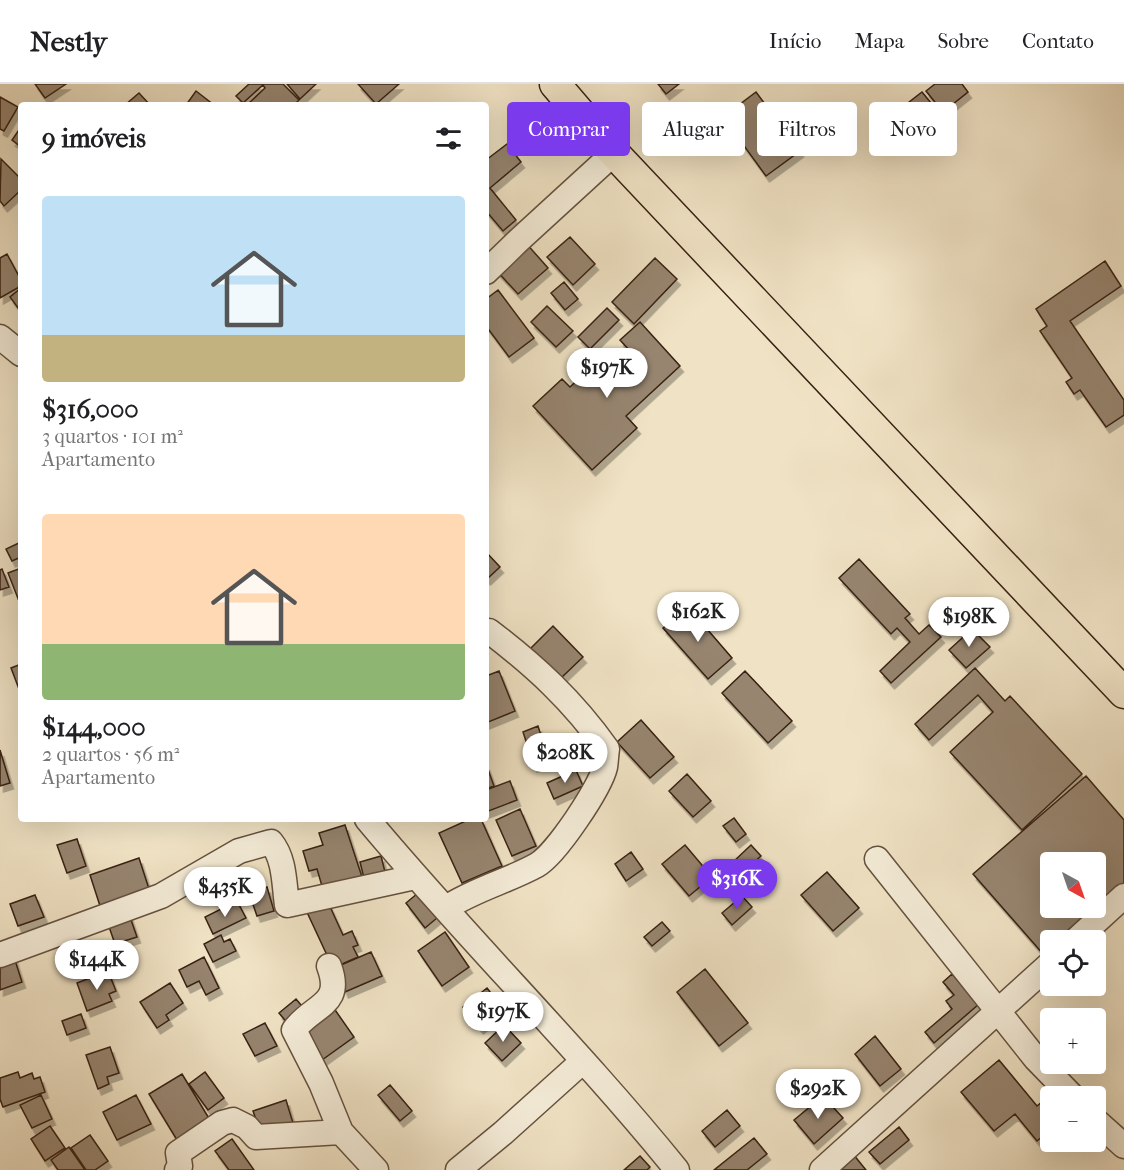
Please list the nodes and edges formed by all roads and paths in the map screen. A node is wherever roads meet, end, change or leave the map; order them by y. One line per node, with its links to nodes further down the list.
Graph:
1 (555, 84): 2 (main road)
2 (570, 102)
3 (611, 156): 5 (street)
4 (617, 156): 9 (main road)
5 (489, 269)
6 (0, 337): 7 (street)
7 (18, 352)
8 (489, 631): 14 (street)
9 (1124, 693)
10 (369, 822): 12 (street)
11 (877, 859): 19 (street)
12 (415, 877): 14 (street); 16 (street)
13 (1124, 896): 15 (street)
14 (446, 908): 20 (street)
15 (1087, 930)
16 (0, 955)
17 (329, 966): 23 (street)
18 (1040, 973): 19 (street)
19 (999, 1011): 21 (street); 29 (street)
20 (583, 1061): 27 (street); 28 (street)
21 (1062, 1086)
22 (1106, 1130): 24 (street)
23 (341, 1132): 25 (street); 26 (street)
24 (1124, 1146)
25 (177, 1170)
26 (376, 1170)
27 (458, 1170)
28 (677, 1170)
29 (822, 1170)

